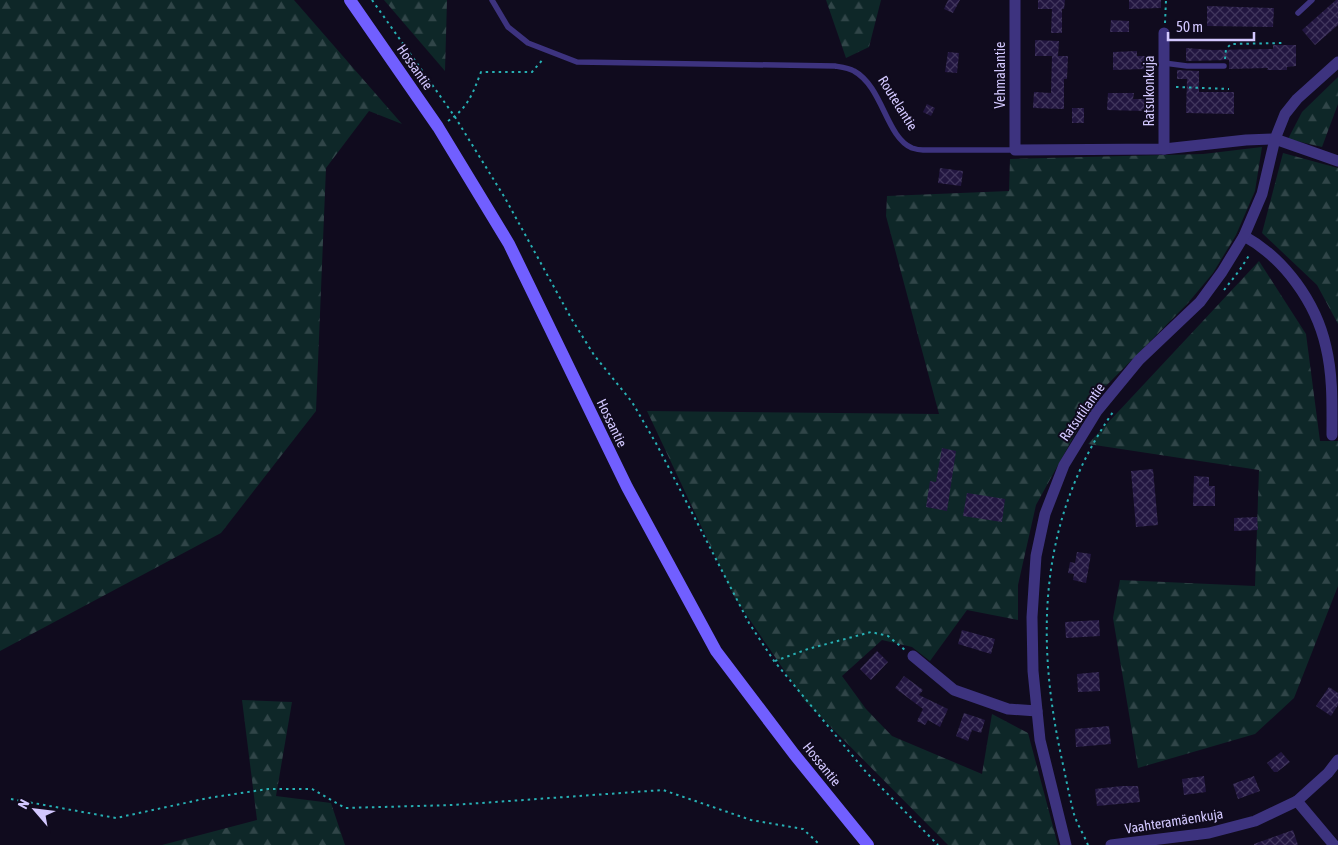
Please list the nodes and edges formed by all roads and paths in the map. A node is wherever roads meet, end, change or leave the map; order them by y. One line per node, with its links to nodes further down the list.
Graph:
1 (350, 0): 17 (main road, Hossantie)
2 (372, 0): 16 (path)
3 (492, 0): 10 (lane, Routelantie)
4 (1015, 0): 20 (street, Vehmalantie)
5 (1166, 0): 8 (path)
6 (1312, 0): 7 (lane)
7 (1298, 13)
8 (1164, 33): 12 (street, Ratsukonkuja)
9 (1283, 43): 13 (path)
10 (548, 52): 16 (path); 20 (lane, Routelantie)
11 (1338, 62): 18 (street, Ratsutilantie)
12 (1164, 63): 13 (lane); 14 (street, Ratsukonkuja)
13 (1224, 66)
14 (1164, 86): 15 (path); 19 (street, Ratsukonkuja)
15 (1229, 89)
16 (455, 117): 17 (path); 28 (path)
17 (438, 127): 34 (main road, Hossantie)
18 (1275, 139): 19 (street, Routelantie); 21 (street); 22 (street, Ratsutilantie)
19 (1164, 149): 20 (street, Routelantie)
20 (1015, 150)
21 (1338, 161)
22 (1244, 236): 23 (street); 29 (street, Ratsutilantie)
23 (1256, 243): 24 (path); 26 (street)
24 (1224, 291)
25 (1118, 405): 37 (path)
26 (1332, 435)
27 (913, 656): 28 (path); 29 (street)
28 (774, 661): 35 (path)
29 (1037, 711): 36 (street, Ratsutilantie)
30 (1338, 760): 32 (street, Vaahteramäenkuja)
31 (11, 799): 33 (path)
32 (1297, 801): 38 (street, Vaahteramäenkuja); 39 (street)
33 (820, 845)
34 (868, 845)
35 (938, 845)
36 (1066, 845)
37 (1088, 845)
38 (1111, 845)
39 (1334, 845)

